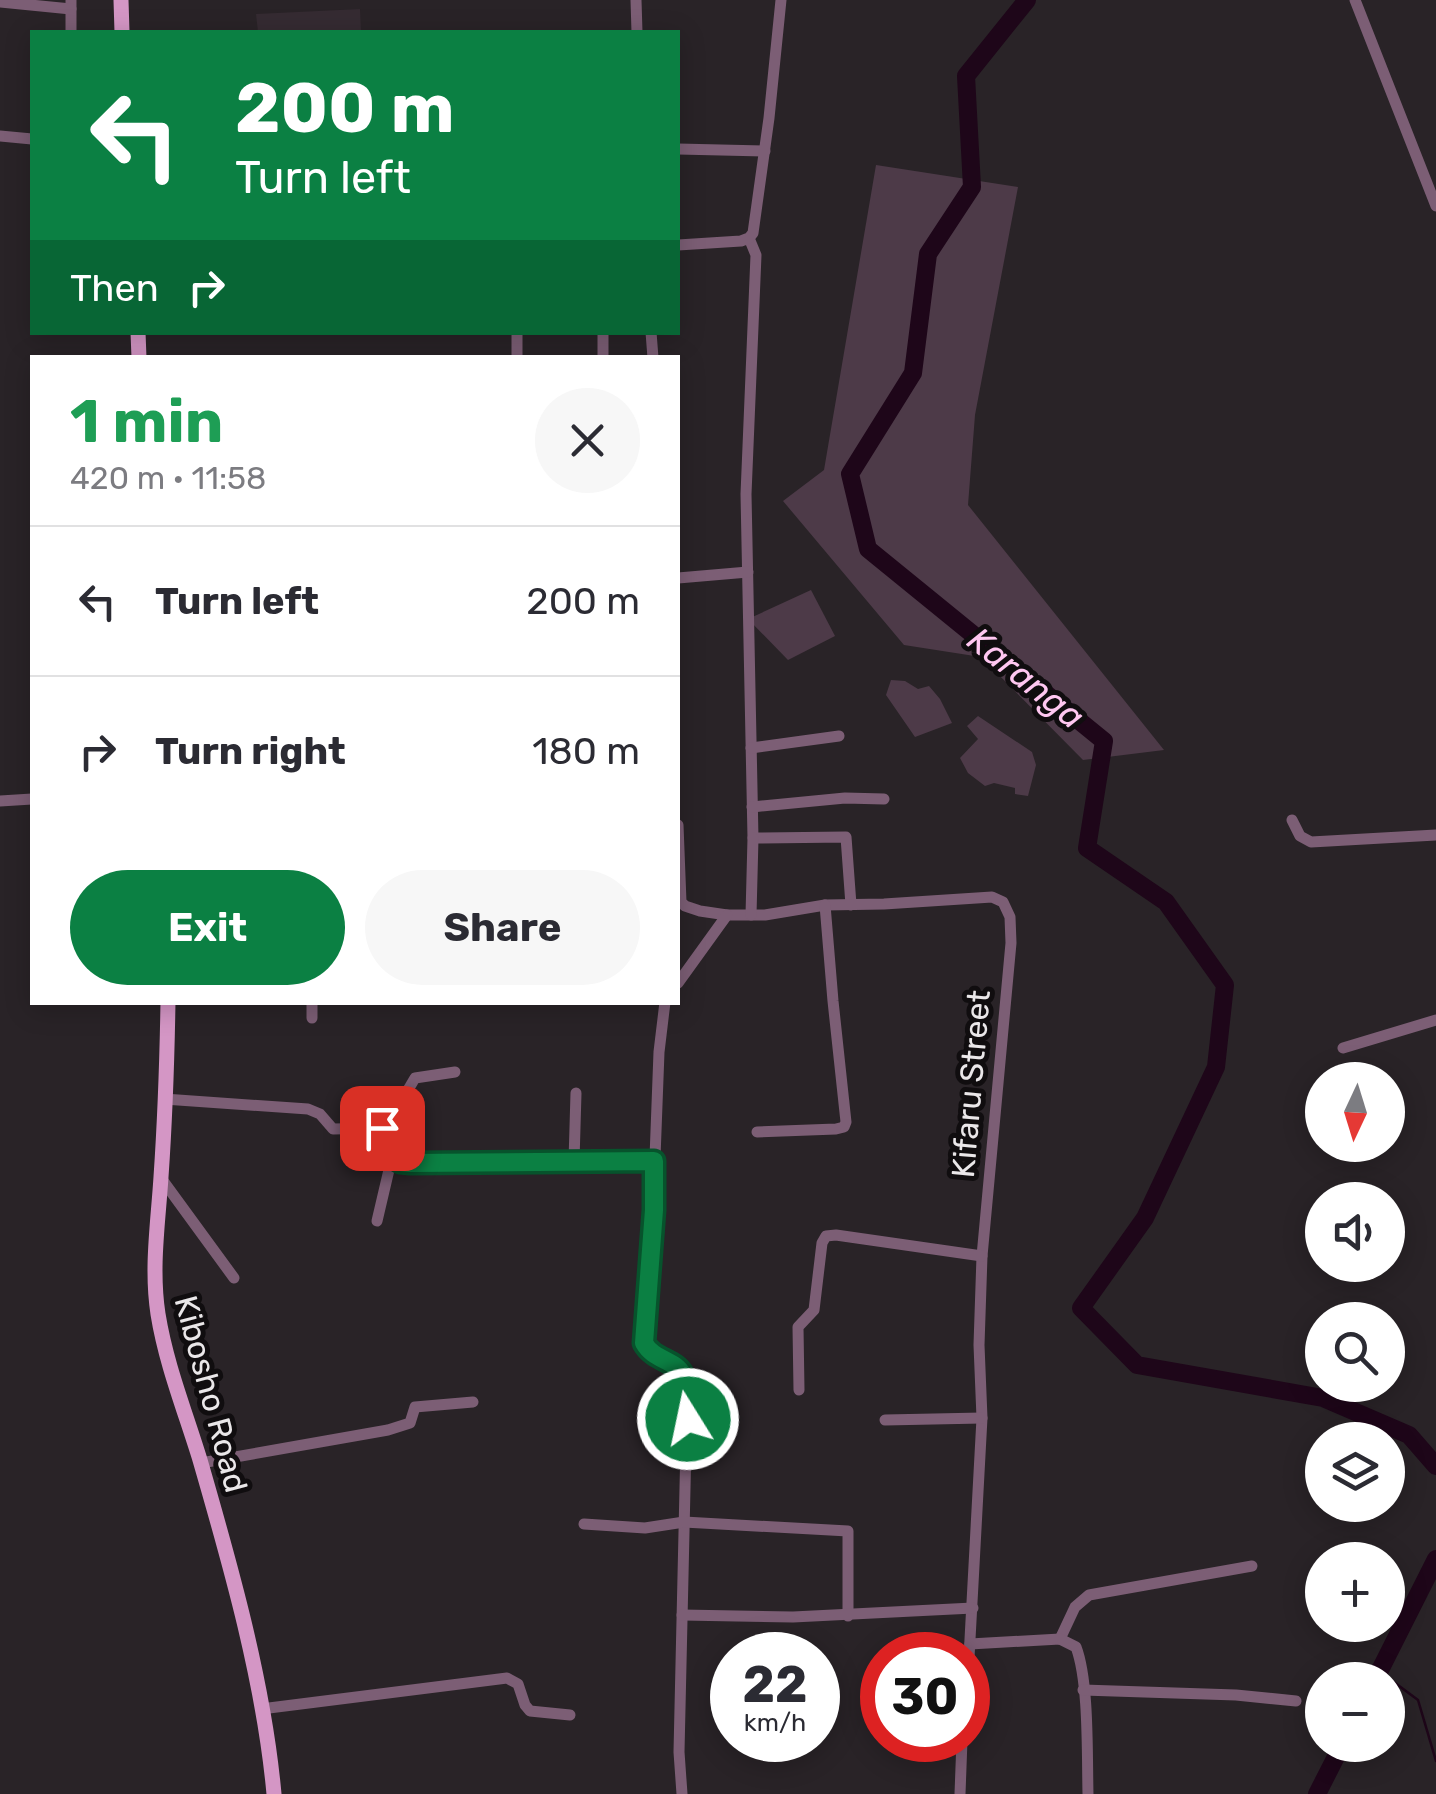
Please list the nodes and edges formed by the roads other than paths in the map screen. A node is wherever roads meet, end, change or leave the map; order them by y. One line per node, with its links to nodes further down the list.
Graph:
1 (121, 0): 7 (main road)
2 (636, 0): 8 (street)
3 (782, 0): 12 (street)
4 (1355, 0): 13 (street)
5 (0, 2): 6 (street)
6 (71, 5)
7 (122, 30)
8 (637, 30)
9 (0, 136): 10 (street)
10 (30, 138)
11 (680, 150): 12 (street)
12 (764, 151): 14 (street)
13 (1436, 206)
14 (750, 238): 15 (street); 16 (street)
15 (680, 245)
16 (748, 572): 17 (street); 19 (street)
17 (680, 578)
18 (839, 736): 19 (street)
19 (751, 748): 23 (street)
20 (884, 799): 23 (street)
21 (30, 800): 22 (street)
22 (0, 801)
23 (752, 808): 26 (street)
24 (1292, 820): 25 (street)
25 (1436, 835)
26 (753, 838): 29 (street); 31 (street)
27 (826, 905): 29 (street, Kifaru Street); 31 (street, Kifaru Street); 42 (street)
28 (681, 906): 30 (street, Kifaru Street)
29 (851, 906): 49 (street, Kifaru Street)
30 (728, 914): 31 (street, Kifaru Street); 32 (street)
31 (751, 915)
32 (680, 980)
33 (168, 1005): 41 (main road, Kibosho Road)
34 (312, 1005): 36 (street)
35 (665, 1005): 46 (street)
36 (312, 1018)
37 (1436, 1020): 38 (street)
38 (1343, 1048)
39 (455, 1072): 43 (street)
40 (576, 1093): 45 (street)
41 (164, 1099): 43 (street); 47 (main road, Kibosho Road)
42 (758, 1132)
43 (389, 1134): 44 (street)
44 (392, 1157): 45 (street); 48 (street)
45 (574, 1161): 46 (street)
46 (654, 1161): 56 (street)
47 (161, 1178): 50 (street); 55 (main road, Kibosho Road)
48 (377, 1221)
49 (982, 1256): 51 (street); 53 (street, Kifaru Street)
50 (234, 1278)
51 (799, 1390)
52 (473, 1402): 55 (street)
53 (982, 1418): 54 (street); 59 (street, Kifaru Street)
54 (885, 1420)
55 (201, 1463): 67 (main road, Kibosho Road)
56 (684, 1522): 57 (street); 60 (street); 61 (street)
57 (584, 1524)
58 (1252, 1566): 63 (street)
59 (972, 1608): 61 (street); 62 (street, Kifaru Street)
60 (682, 1615): 61 (street); 71 (street)
61 (848, 1616)
62 (971, 1632)
63 (1060, 1639): 64 (street); 65 (street)
64 (990, 1643)
65 (1083, 1690): 66 (street); 73 (street)
66 (1296, 1701)
67 (261, 1710): 68 (street); 70 (main road, Kibosho Road)
68 (570, 1715)
69 (961, 1762): 72 (street)
70 (274, 1794)
71 (682, 1794)
72 (960, 1794)
73 (1088, 1794)

